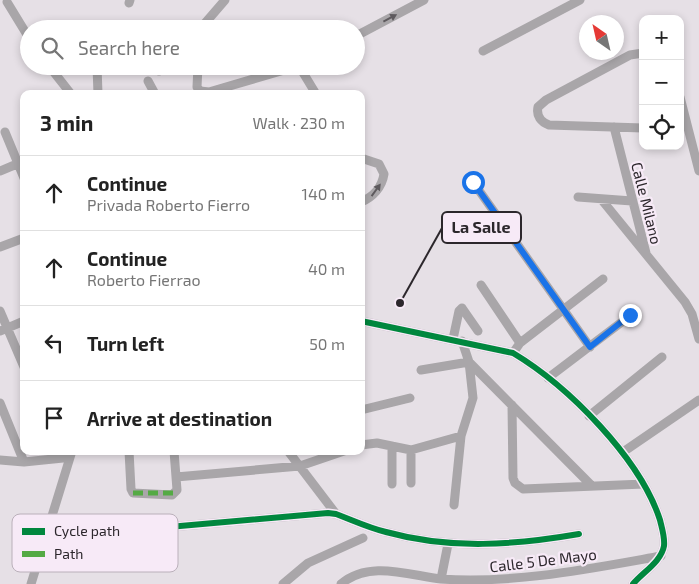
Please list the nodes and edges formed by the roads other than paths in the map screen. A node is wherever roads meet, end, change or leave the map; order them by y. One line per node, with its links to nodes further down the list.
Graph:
1 (225, 0): 5 (street)
2 (424, 0): 7 (street, one-way to 2)
3 (580, 0): 8 (street)
4 (7, 2): 6 (street)
5 (209, 20)
6 (20, 23)
7 (365, 31)
8 (483, 51)
9 (639, 54): 23 (street)
10 (56, 75): 16 (street)
11 (97, 75): 17 (street)
12 (198, 75): 19 (street)
13 (267, 75): 20 (street)
14 (304, 75): 21 (street)
15 (148, 81): 18 (street)
16 (68, 90)
17 (98, 90)
18 (153, 90)
19 (200, 90)
20 (216, 90)
21 (313, 90)
22 (681, 105): 25 (street)
23 (614, 127): 24 (street); 36 (street, Calle Milano)
24 (639, 128)
25 (685, 131): 31 (street)
26 (5, 132): 28 (street)
27 (365, 159): 35 (street, one-way to 27)
28 (20, 160)
29 (20, 162): 30 (street)
30 (0, 171)
31 (699, 171)
32 (473, 182): 42 (street)
33 (578, 198): 34 (street)
34 (602, 199): 36 (street); 39 (street, Calle Milano)
35 (365, 200)
36 (632, 201): 39 (street, Calle Milano)
37 (20, 240): 38 (street)
38 (0, 247)
39 (646, 256): 49 (street, Calle Milano)
40 (603, 279): 42 (street)
41 (481, 284): 51 (street)
42 (563, 310): 51 (street); 52 (street)
43 (0, 311): 47 (street)
44 (630, 315): 52 (street)
45 (365, 321): 50 (street)
46 (20, 323): 47 (street)
47 (3, 330): 55 (street)
48 (478, 331): 50 (street)
49 (699, 338)
50 (458, 340): 53 (street); 56 (street)
51 (520, 343): 53 (street)
52 (590, 347): 58 (street)
53 (513, 353): 58 (street)
54 (662, 357): 64 (street)
55 (20, 360)
56 (469, 362): 57 (street); 62 (street); 65 (street)
57 (421, 370)
58 (548, 378): 64 (street)
59 (410, 398): 63 (street)
60 (699, 400): 70 (street)
61 (0, 404): 69 (street)
62 (512, 405): 84 (street); 84 (street)
63 (365, 409)
64 (589, 416): 70 (street)
65 (461, 436): 68 (street); 85 (street)
66 (365, 445): 67 (street)
67 (392, 446): 68 (street); 82 (street)
68 (411, 450): 81 (street)
69 (20, 452)
70 (623, 452): 83 (street)
71 (21, 455): 78 (street)
72 (129, 455): 80 (street)
73 (174, 455): 80 (street)
74 (291, 455): 79 (street)
75 (332, 455): 79 (street)
76 (63, 459): 78 (street); 86 (street)
77 (0, 460): 78 (street)
78 (24, 462)
79 (300, 466): 80 (street); 87 (street)
80 (176, 477)
81 (411, 483)
82 (392, 484)
83 (644, 484): 84 (street); 92 (street)
84 (591, 485)
85 (454, 506)
86 (50, 514)
87 (336, 514): 88 (street); 91 (street)
88 (178, 527)
89 (579, 534): 91 (street)
90 (363, 538): 96 (street)
91 (448, 544): 94 (street)
92 (661, 556): 94 (street, Calle 5 De Mayo); 98 (street)
93 (35, 572): 95 (street)
94 (440, 579): 97 (street, Calle 5 De Mayo)
95 (31, 584)
96 (283, 584)
97 (341, 584)
98 (633, 584)

